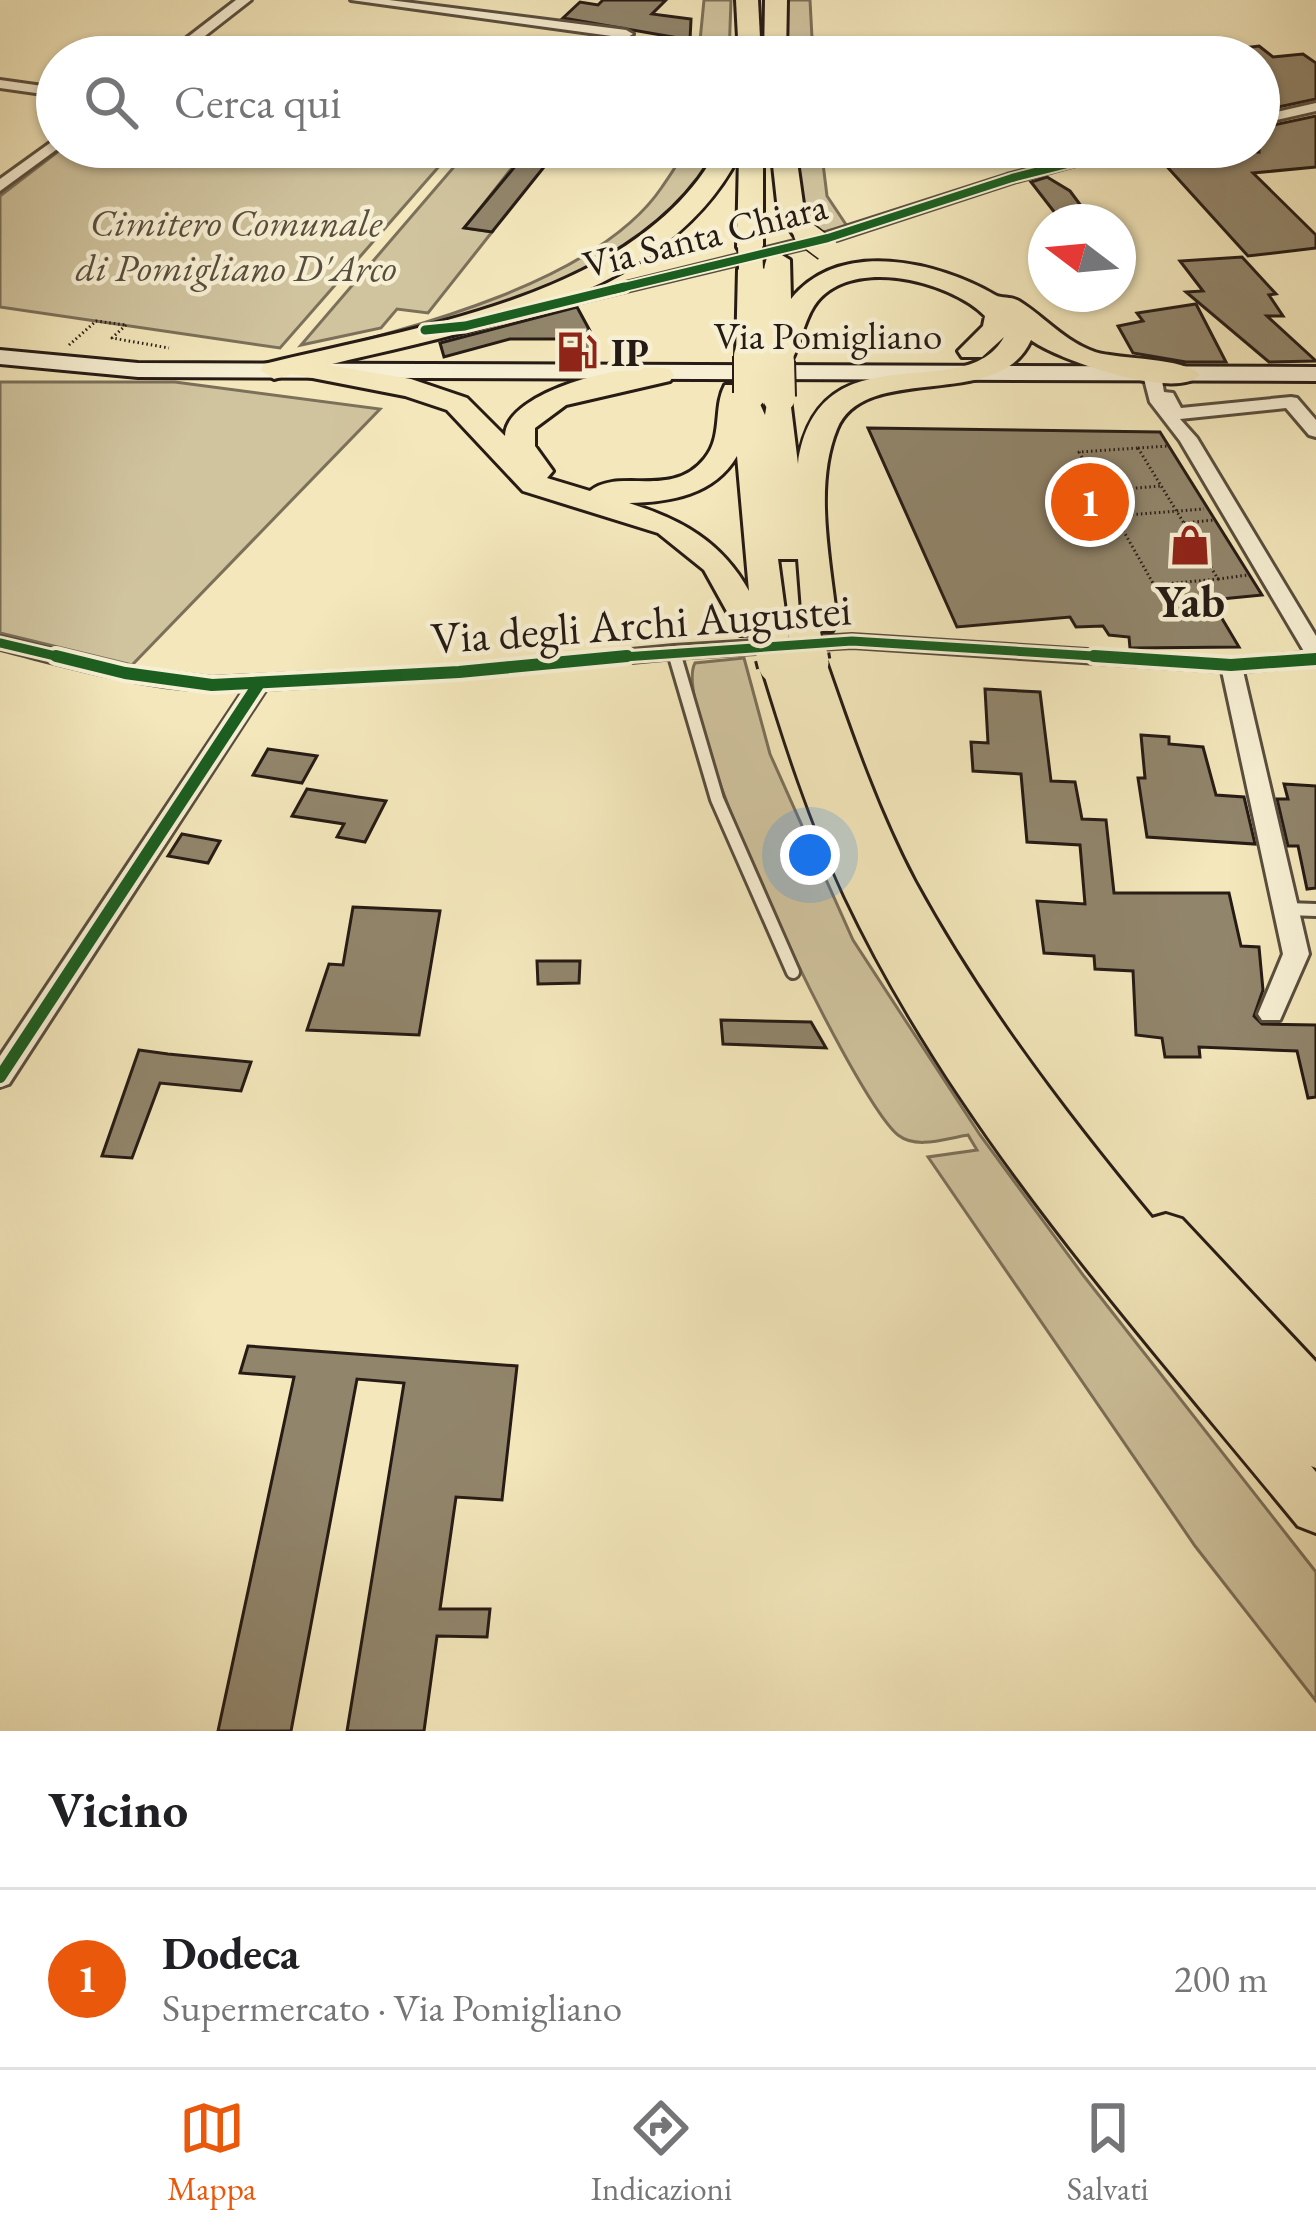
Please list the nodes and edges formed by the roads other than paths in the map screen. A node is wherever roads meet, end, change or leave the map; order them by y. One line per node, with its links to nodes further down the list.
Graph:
1 (244, 0): 6 (street)
2 (358, 0): 5 (street)
3 (747, 0): 7 (highway)
4 (776, 0): 8 (highway)
5 (626, 34)
6 (197, 36)
7 (749, 36)
8 (776, 36)
9 (0, 85): 10 (street)
10 (36, 89)
11 (1316, 107): 12 (street)
12 (1280, 115)
13 (36, 158): 19 (street)
14 (717, 168): 23 (highway)
15 (753, 168): 20 (highway)
16 (771, 168): 20 (highway)
17 (786, 168): 21 (highway)
18 (1051, 168): 22 (street, Via Santa Chiara)
19 (0, 186)
20 (761, 260): 25 (highway); 25 (highway)
21 (1021, 318): 30 (highway); 34 (highway)
22 (464, 326): 23 (street, Via Santa Chiara); 26 (street)
23 (425, 329): 27 (highway)
24 (0, 356): 27 (main road, Via Pomigliano)
25 (755, 357): 29 (highway); 35 (highway, bridge); 35 (highway)
26 (340, 369): 27 (main road, Via Pomigliano); 28 (main road, Via Pomigliano)
27 (289, 370): 37 (highway)
28 (560, 371): 32 (main road, Via Pomigliano); 37 (highway)
29 (860, 373): 30 (main road, Via Pomigliano); 32 (main road, Via Pomigliano)
30 (960, 374): 33 (main road, Via Pomigliano); 41 (highway)
31 (1316, 374): 34 (main road, Via Pomigliano)
32 (660, 375): 35 (highway)
33 (1152, 375): 34 (main road, Via Pomigliano); 36 (street); 43 (street)
34 (1186, 375)
35 (755, 394): 41 (highway)
36 (1316, 431)
37 (488, 432): 41 (highway)
38 (1292, 597): 39 (street)
39 (1316, 637)
40 (0, 643): 45 (street, Via degli Archi Augustei)
41 (790, 644): 52 (highway); 55 (highway)
42 (674, 652): 44 (street, Via degli Archi Augustei); 45 (street, Via degli Archi Augustei); 49 (lane)
43 (1316, 657): 44 (street, Via degli Archi Augustei)
44 (1231, 665): 46 (street)
45 (258, 685): 51 (street)
46 (1286, 909): 47 (lane); 48 (street)
47 (1316, 910)
48 (1306, 960): 50 (street)
49 (793, 972)
50 (1271, 1014)
51 (0, 1077)
52 (1112, 1200): 53 (highway); 54 (highway)
53 (1316, 1396)
54 (1316, 1446)
55 (1316, 1510)

